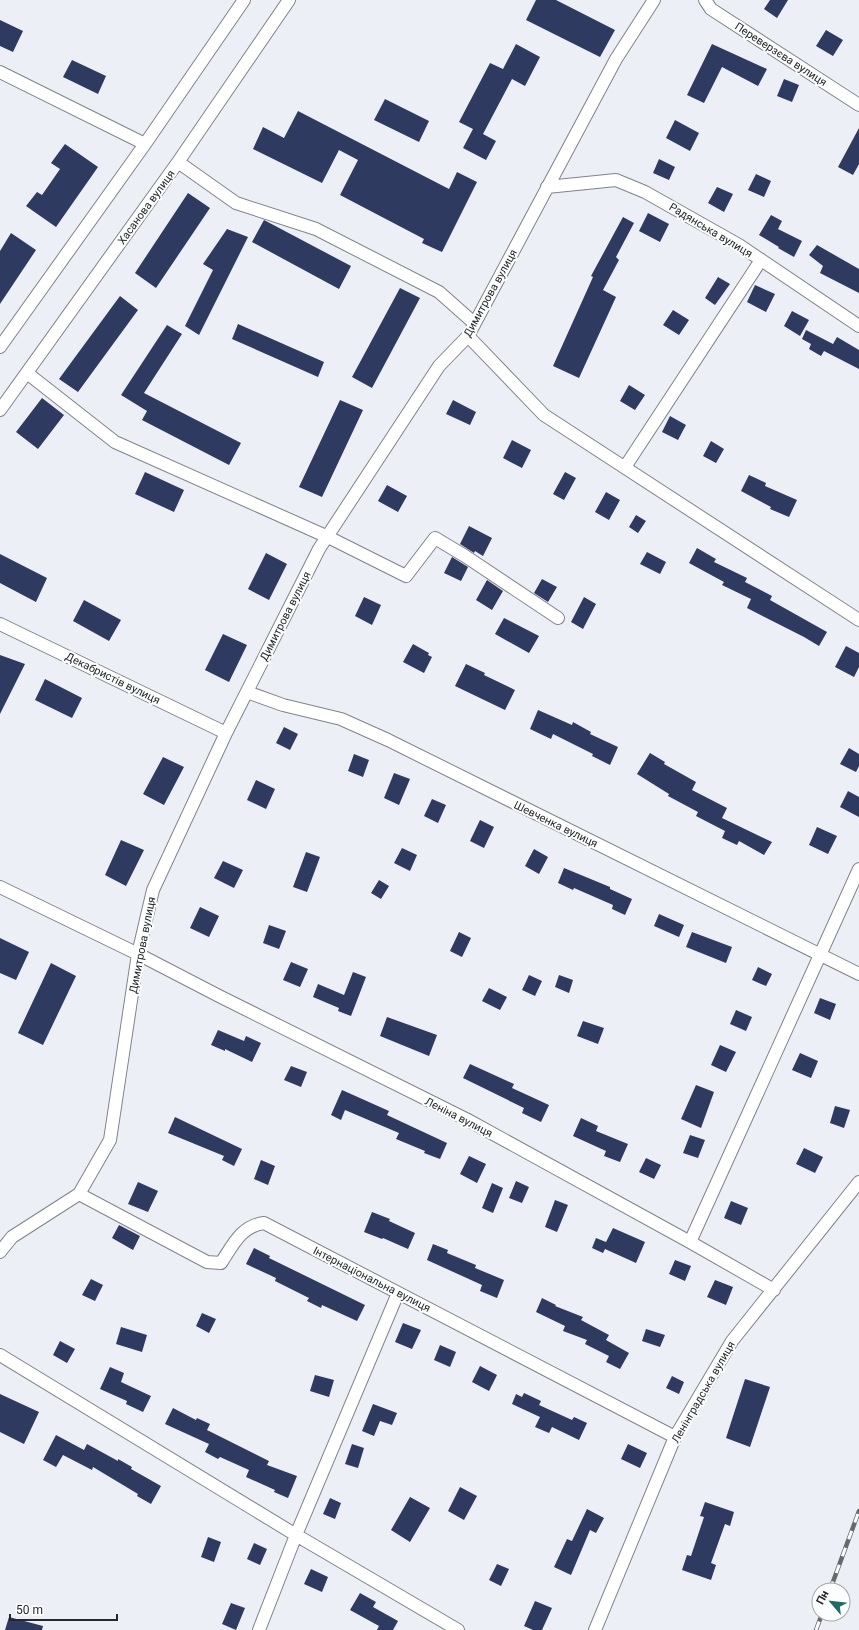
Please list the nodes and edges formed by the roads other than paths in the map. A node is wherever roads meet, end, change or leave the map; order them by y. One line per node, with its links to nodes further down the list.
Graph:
1 (244, 0): 7 (street)
2 (654, 0): 9 (street, Димитрова вулиця)
3 (705, 0): 6 (street, Переверзєва вулиця)
4 (284, 3): 8 (street, Хасанова вулиця)
5 (0, 72): 7 (street)
6 (859, 105)
7 (145, 144): 14 (street)
8 (178, 162): 11 (street); 15 (street, Хасанова вулиця)
9 (547, 187): 10 (street, Радянська вулиця); 11 (street, Димитрова вулиця)
10 (761, 260): 12 (street, Радянська вулиця); 17 (street)
11 (474, 323): 13 (street, Димитрова вулиця)
12 (859, 326)
13 (468, 336): 17 (street); 18 (street, Димитрова вулиця)
14 (0, 347)
15 (27, 373): 16 (street, Хасанова вулиця); 18 (street)
16 (0, 410)
17 (625, 467): 20 (street)
18 (328, 537): 19 (street); 22 (street, Димитрова вулиця)
19 (558, 618)
20 (859, 620)
21 (0, 624): 23 (street, Декабристів вулиця)
22 (247, 692): 23 (street, Димитрова вулиця); 27 (street, Шевченка вулиця)
23 (226, 733): 26 (street, Димитрова вулиця)
24 (859, 869): 27 (street)
25 (0, 887): 26 (street, Леніна вулиця)
26 (138, 954): 30 (street, Димитрова вулиця); 31 (street, Леніна вулиця)
27 (820, 954): 28 (street, Шевченка вулиця); 31 (street)
28 (859, 974)
29 (859, 1182): 33 (street, Ленінградська вулиця)
30 (79, 1194): 32 (street, Димитрова вулиця); 34 (street, Інтернаціональна вулиця)
31 (690, 1242): 33 (street, Леніна вулиця)
32 (0, 1252)
33 (774, 1290): 36 (street, Ленінградська вулиця)
34 (398, 1293): 36 (street, Інтернаціональна вулиця); 37 (street)
35 (0, 1355): 37 (street)
36 (675, 1437): 40 (street, Ленінградська вулиця)
37 (296, 1535): 38 (street); 39 (street)
38 (259, 1630)
39 (458, 1630)
40 (595, 1630)

